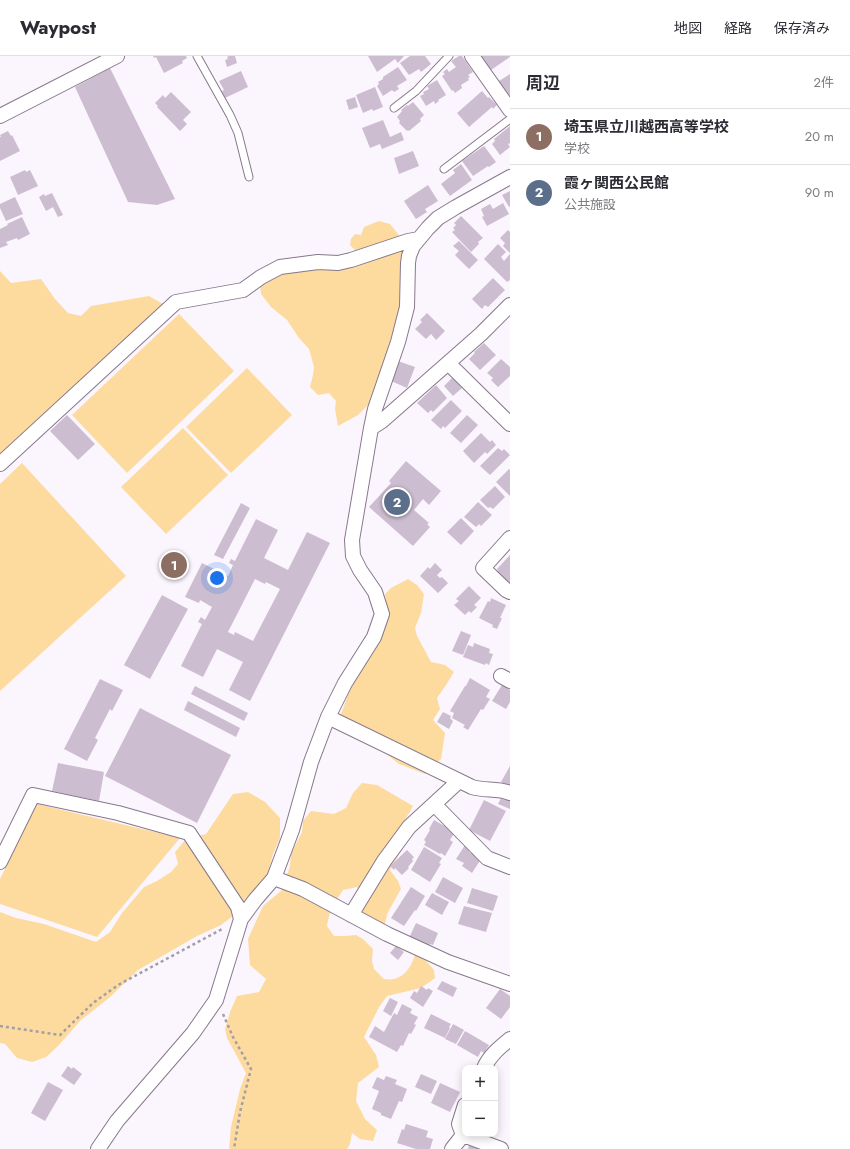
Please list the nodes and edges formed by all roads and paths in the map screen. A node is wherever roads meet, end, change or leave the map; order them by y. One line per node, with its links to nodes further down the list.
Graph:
1 (117, 56): 7 (street)
2 (197, 56): 10 (lane)
3 (449, 56): 5 (lane)
4 (472, 56): 6 (street)
5 (394, 108)
6 (510, 110)
7 (0, 116)
8 (510, 119): 9 (lane)
9 (444, 169)
10 (249, 177)
11 (510, 177): 12 (street)
12 (419, 239): 16 (street); 17 (street)
13 (510, 305): 14 (street)
14 (448, 363): 15 (street); 16 (street)
15 (510, 424)
16 (371, 428): 20 (street)
17 (0, 464)
18 (510, 538): 19 (street)
19 (510, 592)
20 (328, 717): 21 (street); 26 (street)
21 (459, 780): 22 (street); 23 (street)
22 (510, 793)
23 (434, 804): 25 (street); 27 (street)
24 (0, 862): 28 (street)
25 (510, 867)
26 (274, 878): 27 (street); 28 (street)
27 (351, 915): 29 (street)
28 (241, 919): 30 (street); 31 (path)
29 (510, 984)
30 (216, 1000): 38 (street); 39 (path)
31 (0, 1026)
32 (510, 1039): 33 (street)
33 (486, 1065)
34 (462, 1114): 35 (street)
35 (462, 1132)
36 (462, 1136): 40 (street)
37 (468, 1137): 41 (street)
38 (98, 1149)
39 (234, 1149)
40 (452, 1149)
41 (501, 1149)

